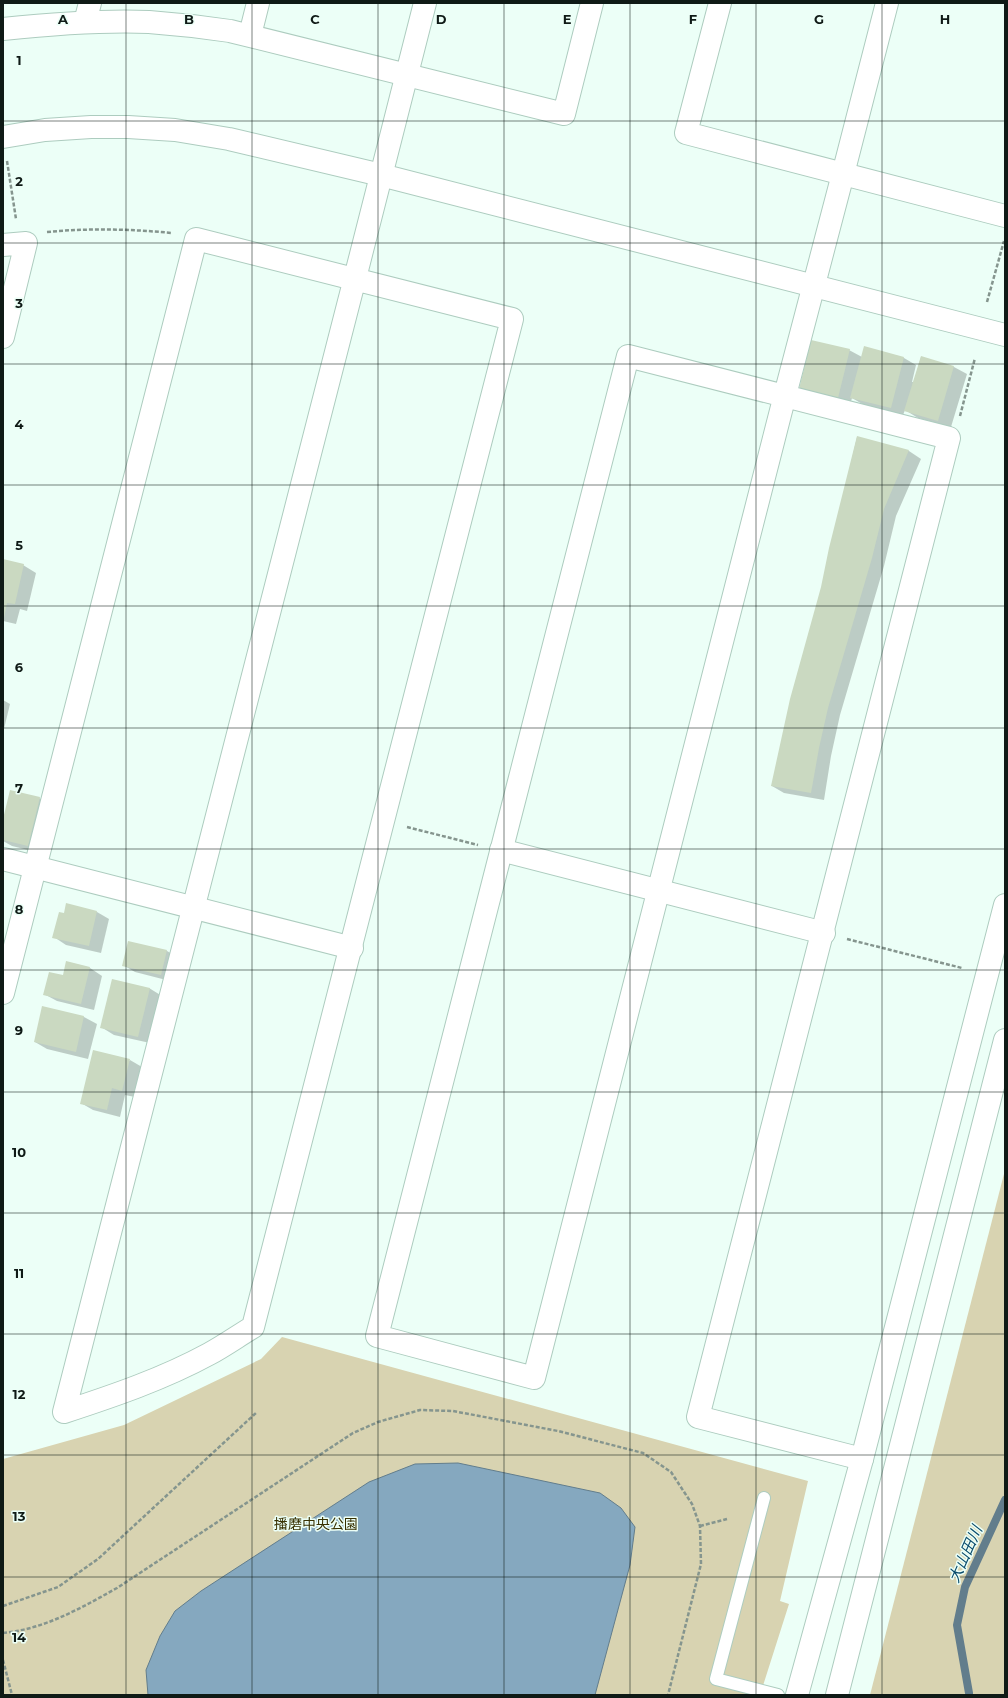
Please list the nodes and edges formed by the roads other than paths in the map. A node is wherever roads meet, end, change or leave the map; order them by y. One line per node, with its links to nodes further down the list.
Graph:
1 (258, 3): 8 (street)
2 (425, 3): 9 (street)
3 (592, 3): 9 (street)
4 (720, 3): 12 (street)
5 (887, 3): 12 (street)
6 (87, 13): 7 (street); 8 (street)
7 (3, 29)
8 (250, 35): 9 (street)
9 (407, 74): 11 (street)
10 (3, 137): 11 (street)
11 (381, 174): 15 (street); 16 (street)
12 (843, 174): 13 (street); 16 (street)
13 (1005, 216)
14 (16, 244): 18 (street)
15 (355, 278): 22 (street); 25 (street); 27 (street)
16 (814, 286): 17 (street); 19 (street)
17 (1005, 335)
18 (3, 336)
19 (785, 395): 20 (street); 23 (street); 26 (street)
20 (501, 850): 23 (street); 23 (street)
21 (3, 859): 22 (street)
22 (35, 867): 25 (street); 28 (street)
23 (657, 891): 26 (street)
24 (1005, 905): 30 (street)
25 (194, 908): 27 (street); 27 (street)
26 (824, 933): 30 (street)
27 (352, 948)
28 (3, 993)
29 (1005, 1040): 34 (street)
30 (862, 1459): 33 (street)
31 (764, 1498): 32 (lane)
32 (778, 1695)
33 (797, 1695)
34 (837, 1695)

